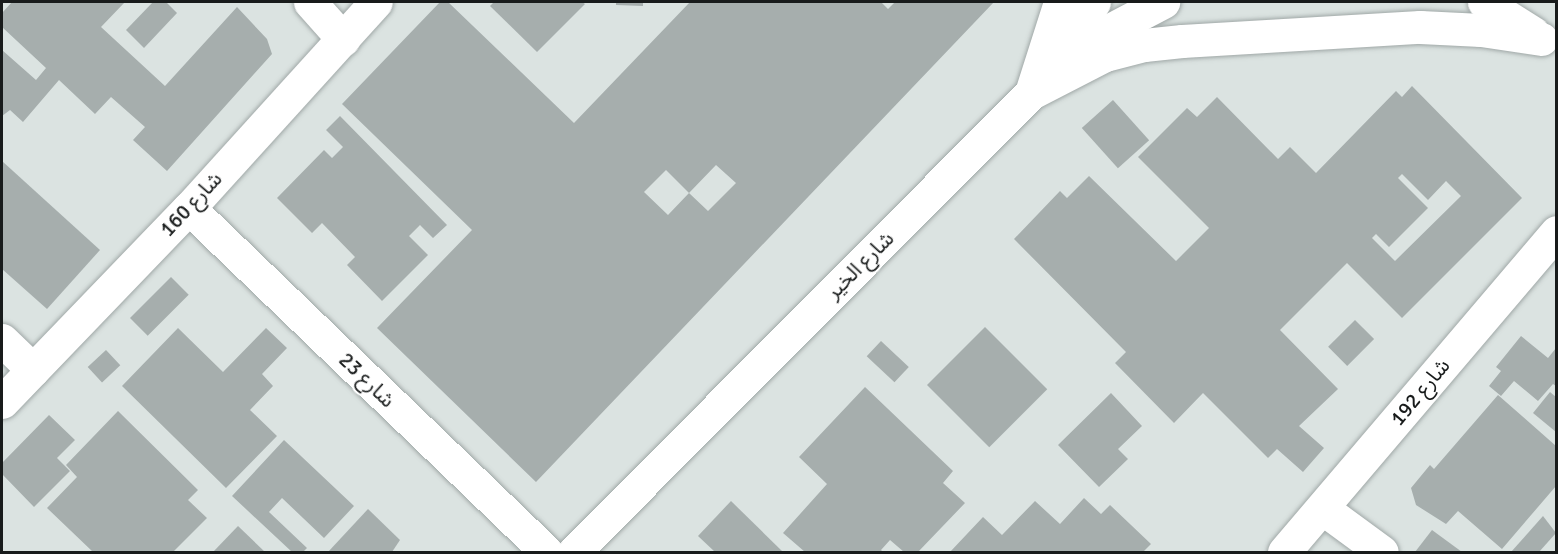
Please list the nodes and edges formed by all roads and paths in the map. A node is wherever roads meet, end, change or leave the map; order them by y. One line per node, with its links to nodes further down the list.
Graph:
1 (310, 2): 7 (street)
2 (376, 2): 7 (street, شارع 160)
3 (1060, 2): 9 (street)
4 (1094, 2): 9 (street)
5 (1163, 2): 9 (street, شارع الخير)
6 (1484, 2): 8 (street)
7 (343, 39): 10 (street, شارع 160)
8 (1549, 44): 9 (street)
9 (1030, 93): 17 (street, شارع الخير)
10 (189, 208): 13 (street, شارع 160); 16 (street, شارع 23)
11 (1557, 232): 15 (street, شارع 192)
12 (2, 340): 13 (street)
13 (33, 370): 14 (street, شارع 160)
14 (2, 402)
15 (1322, 508): 18 (street, شارع 192); 19 (street)
16 (546, 552)
17 (574, 552)
18 (1284, 552)
19 (1382, 552)

